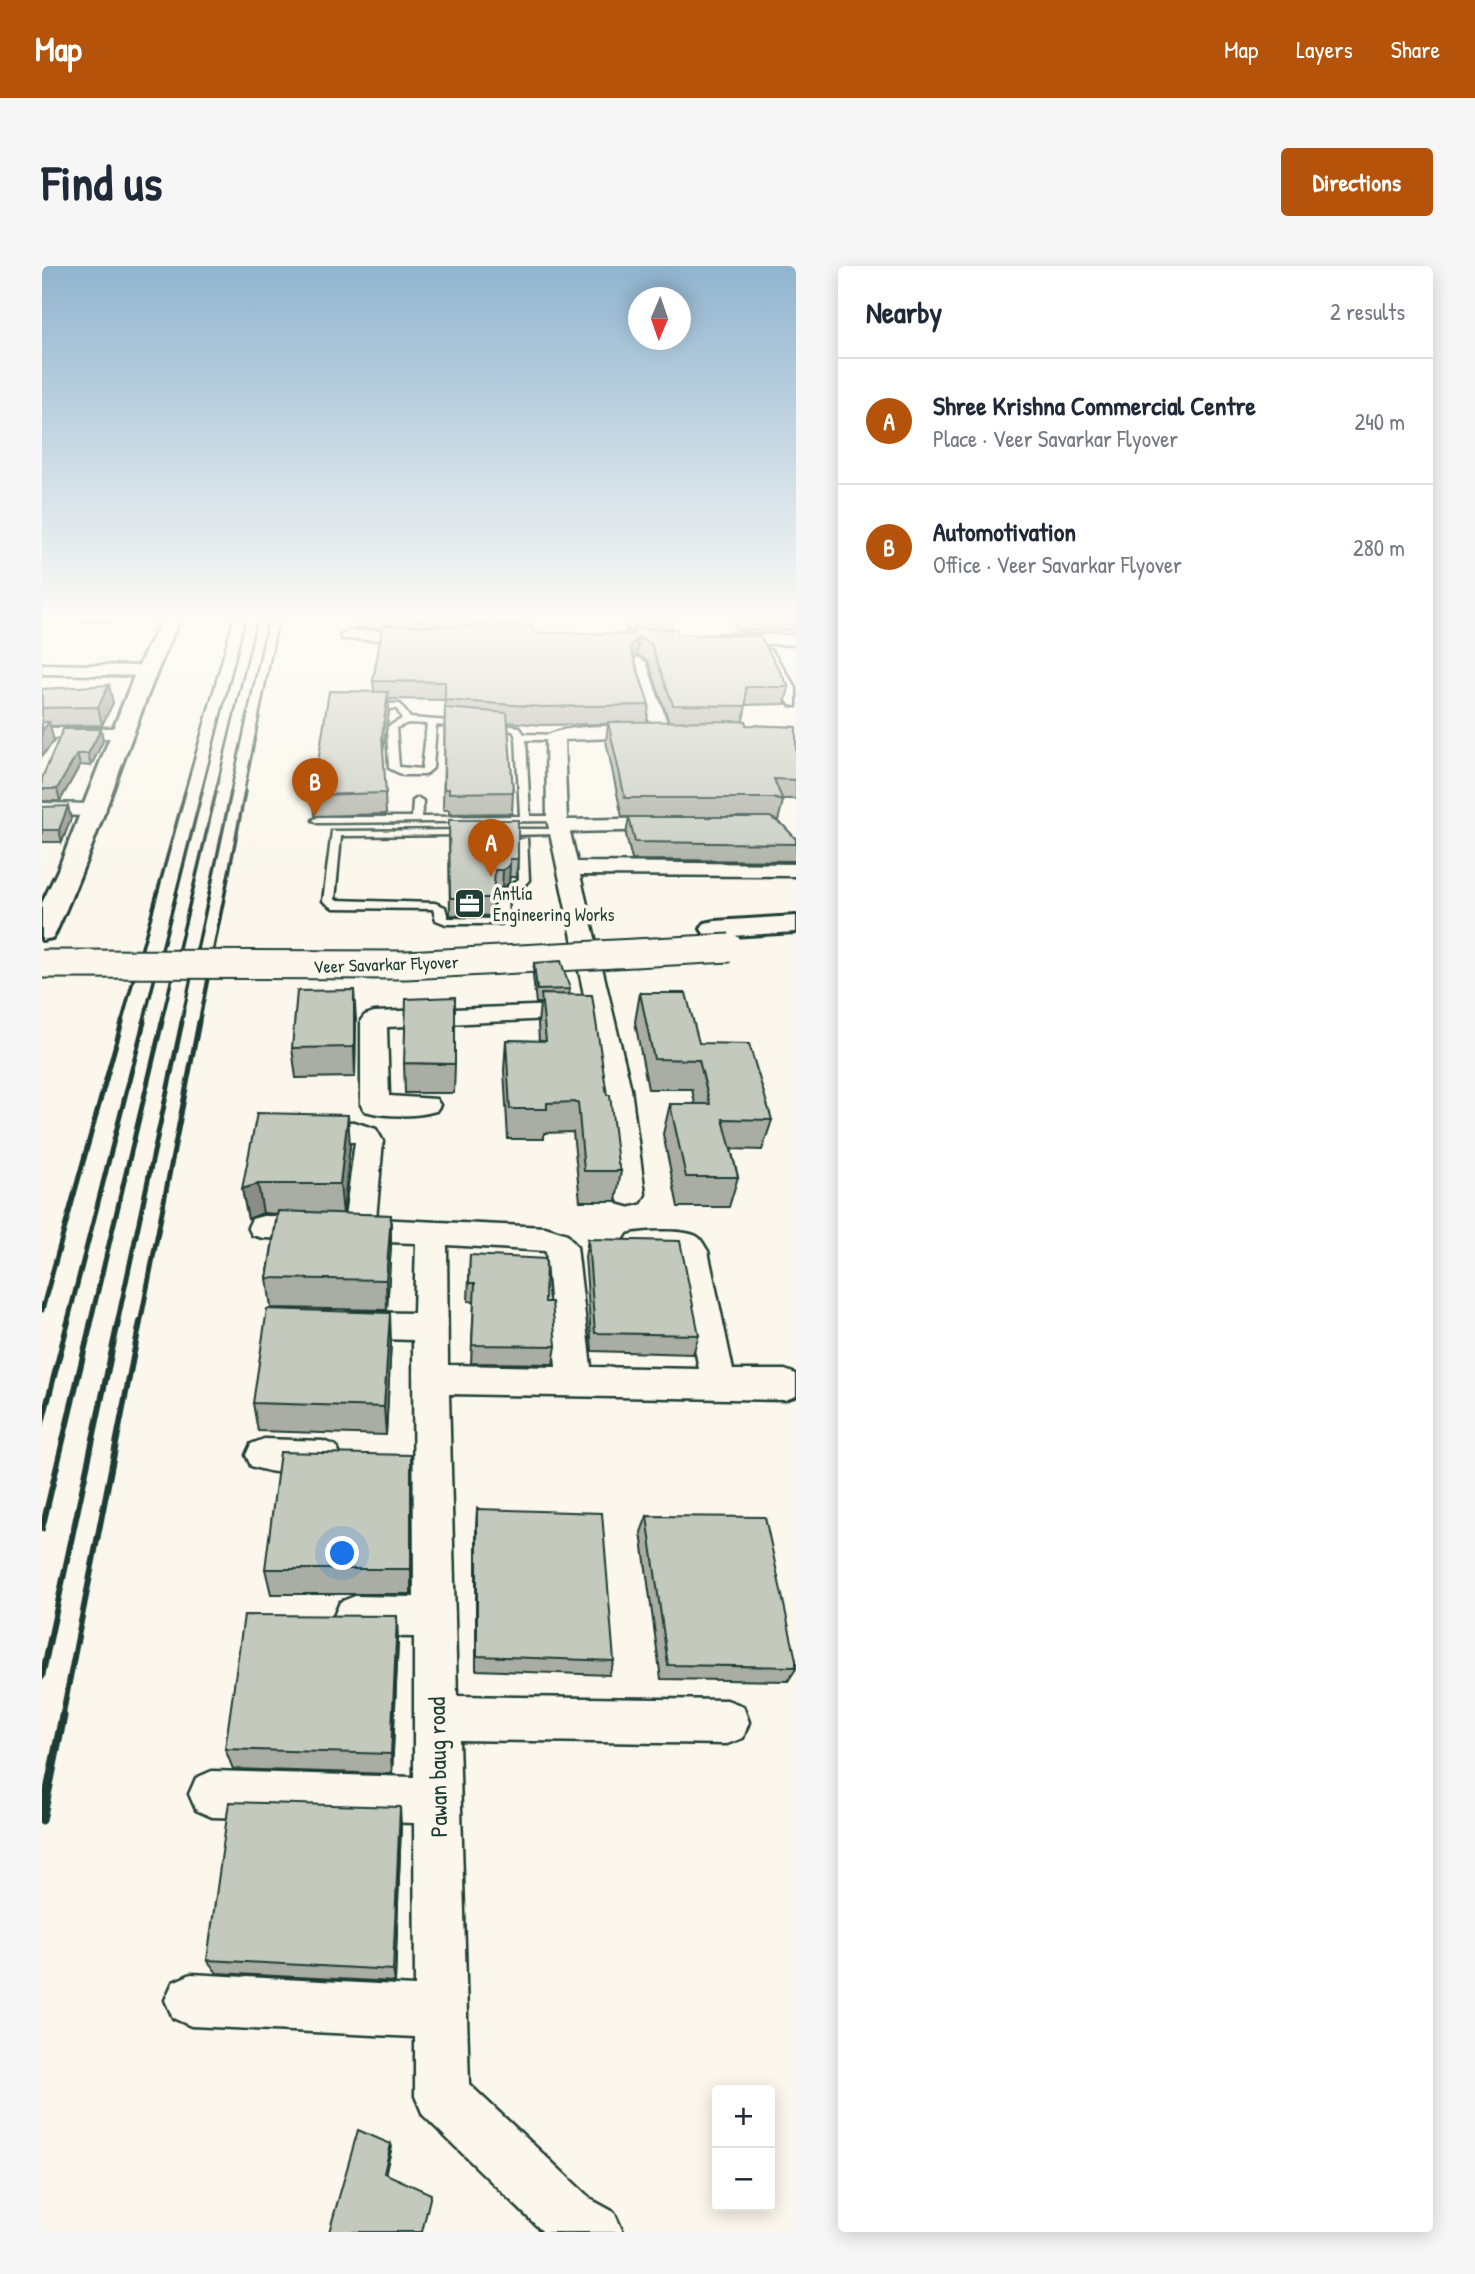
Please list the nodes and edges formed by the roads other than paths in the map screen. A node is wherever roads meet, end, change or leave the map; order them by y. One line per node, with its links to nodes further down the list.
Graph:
1 (131, 710): 11 (main road)
2 (401, 710): 4 (lane)
3 (654, 710): 8 (street)
4 (407, 720): 5 (lane); 5 (lane)
5 (432, 723): 6 (lane)
6 (472, 725)
7 (483, 725): 12 (lane)
8 (661, 731): 9 (street); 13 (street)
9 (688, 732)
10 (42, 733): 11 (street)
11 (122, 733): 16 (main road)
12 (521, 737): 13 (lane); 17 (lane)
13 (555, 737): 21 (street)
14 (418, 801): 19 (lane)
15 (42, 809): 16 (street)
16 (96, 810): 27 (main road)
17 (526, 818): 19 (lane); 21 (lane)
18 (318, 820): 19 (lane)
19 (417, 820)
20 (685, 825): 22 (street)
21 (559, 826): 22 (street); 23 (lane); 24 (street)
22 (611, 826): 25 (street)
23 (523, 840)
24 (568, 868): 25 (street); 32 (street)
25 (621, 869): 26 (street)
26 (796, 870)
27 (42, 932)
28 (787, 935): 29 (main road)
29 (722, 939): 30 (main road, Veer Savarkar Flyover); 31 (main road, Veer Savarkar Flyover, bridge)
30 (42, 943)
31 (42, 964)
32 (601, 1010): 33 (street); 35 (street)
33 (426, 1105)
34 (286, 1131): 37 (street)
35 (630, 1194)
36 (263, 1227): 37 (street)
37 (359, 1228): 38 (street)
38 (432, 1233): 41 (street, Pawan baug road); 43 (street)
39 (632, 1243): 44 (street)
40 (313, 1324): 41 (street)
41 (430, 1327): 42 (street, Pawan baug road)
42 (431, 1379): 43 (street); 49 (street, Pawan baug road)
43 (575, 1382): 44 (street)
44 (719, 1384): 45 (street)
45 (785, 1385)
46 (264, 1455): 47 (street)
47 (362, 1458)
48 (324, 1616): 49 (street)
49 (434, 1616): 50 (street, Pawan baug road)
50 (436, 1718): 51 (street); 53 (street, Pawan baug road)
51 (727, 1722)
52 (212, 1794): 53 (street)
53 (438, 1801): 55 (street, Pawan baug road)
54 (191, 2000): 55 (street)
55 (441, 2013): 56 (street, Pawan baug road)
56 (594, 2232)

